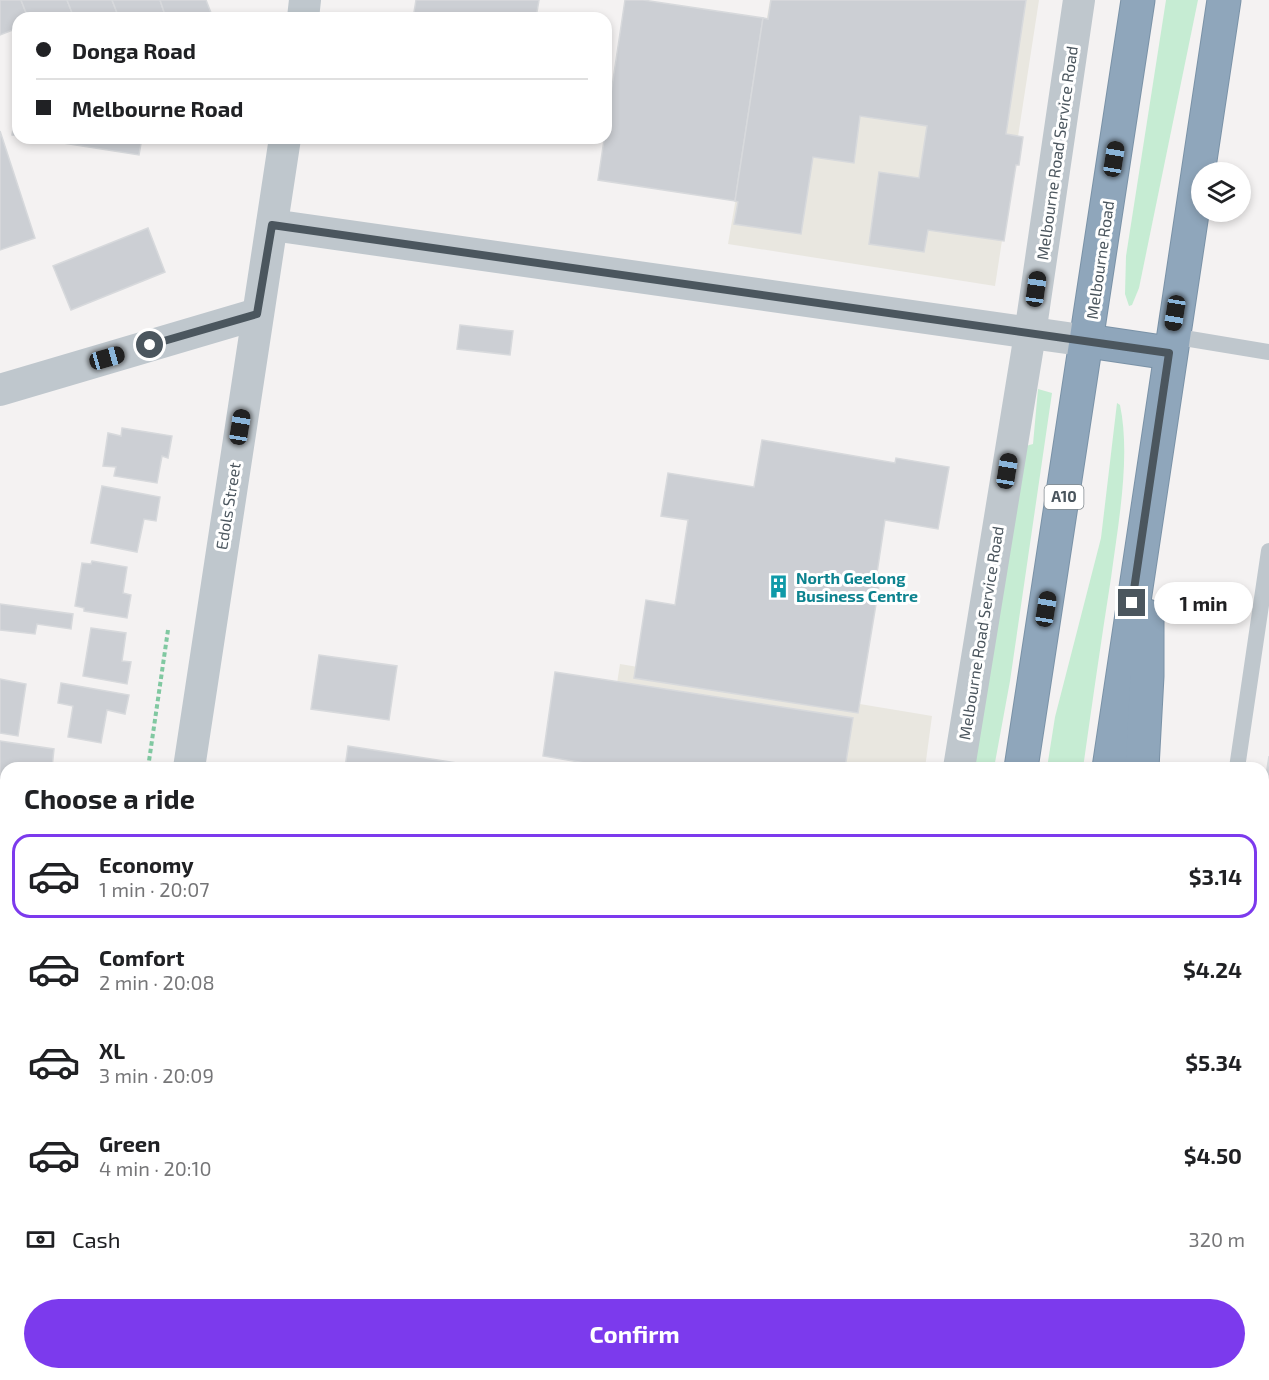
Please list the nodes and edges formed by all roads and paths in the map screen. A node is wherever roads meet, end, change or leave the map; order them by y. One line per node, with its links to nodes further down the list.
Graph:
1 (1079, 0): 7 (street, Melbourne Road Service Road)
2 (1138, 0): 8 (highway, Melbourne Road / A10)
3 (1224, 0): 9 (highway)
4 (284, 144): 5 (street, Edols Street)
5 (272, 225): 6 (street, Edols Street); 7 (street)
6 (257, 314): 11 (street); 16 (street, Edols Street)
7 (1030, 334): 8 (street); 17 (street, Melbourne Road Service Road)
8 (1088, 341): 9 (highway); 18 (highway, Melbourne Road / A10)
9 (1170, 344): 10 (lane); 12 (highway)
10 (1269, 351)
11 (0, 390)
12 (1146, 509): 19 (highway); 20 (highway)
13 (1269, 551): 21 (lane)
14 (168, 630): 15 (path)
15 (149, 762)
16 (190, 762)
17 (960, 762)
18 (1022, 762)
19 (1109, 762)
20 (1142, 762)
21 (1238, 762)

